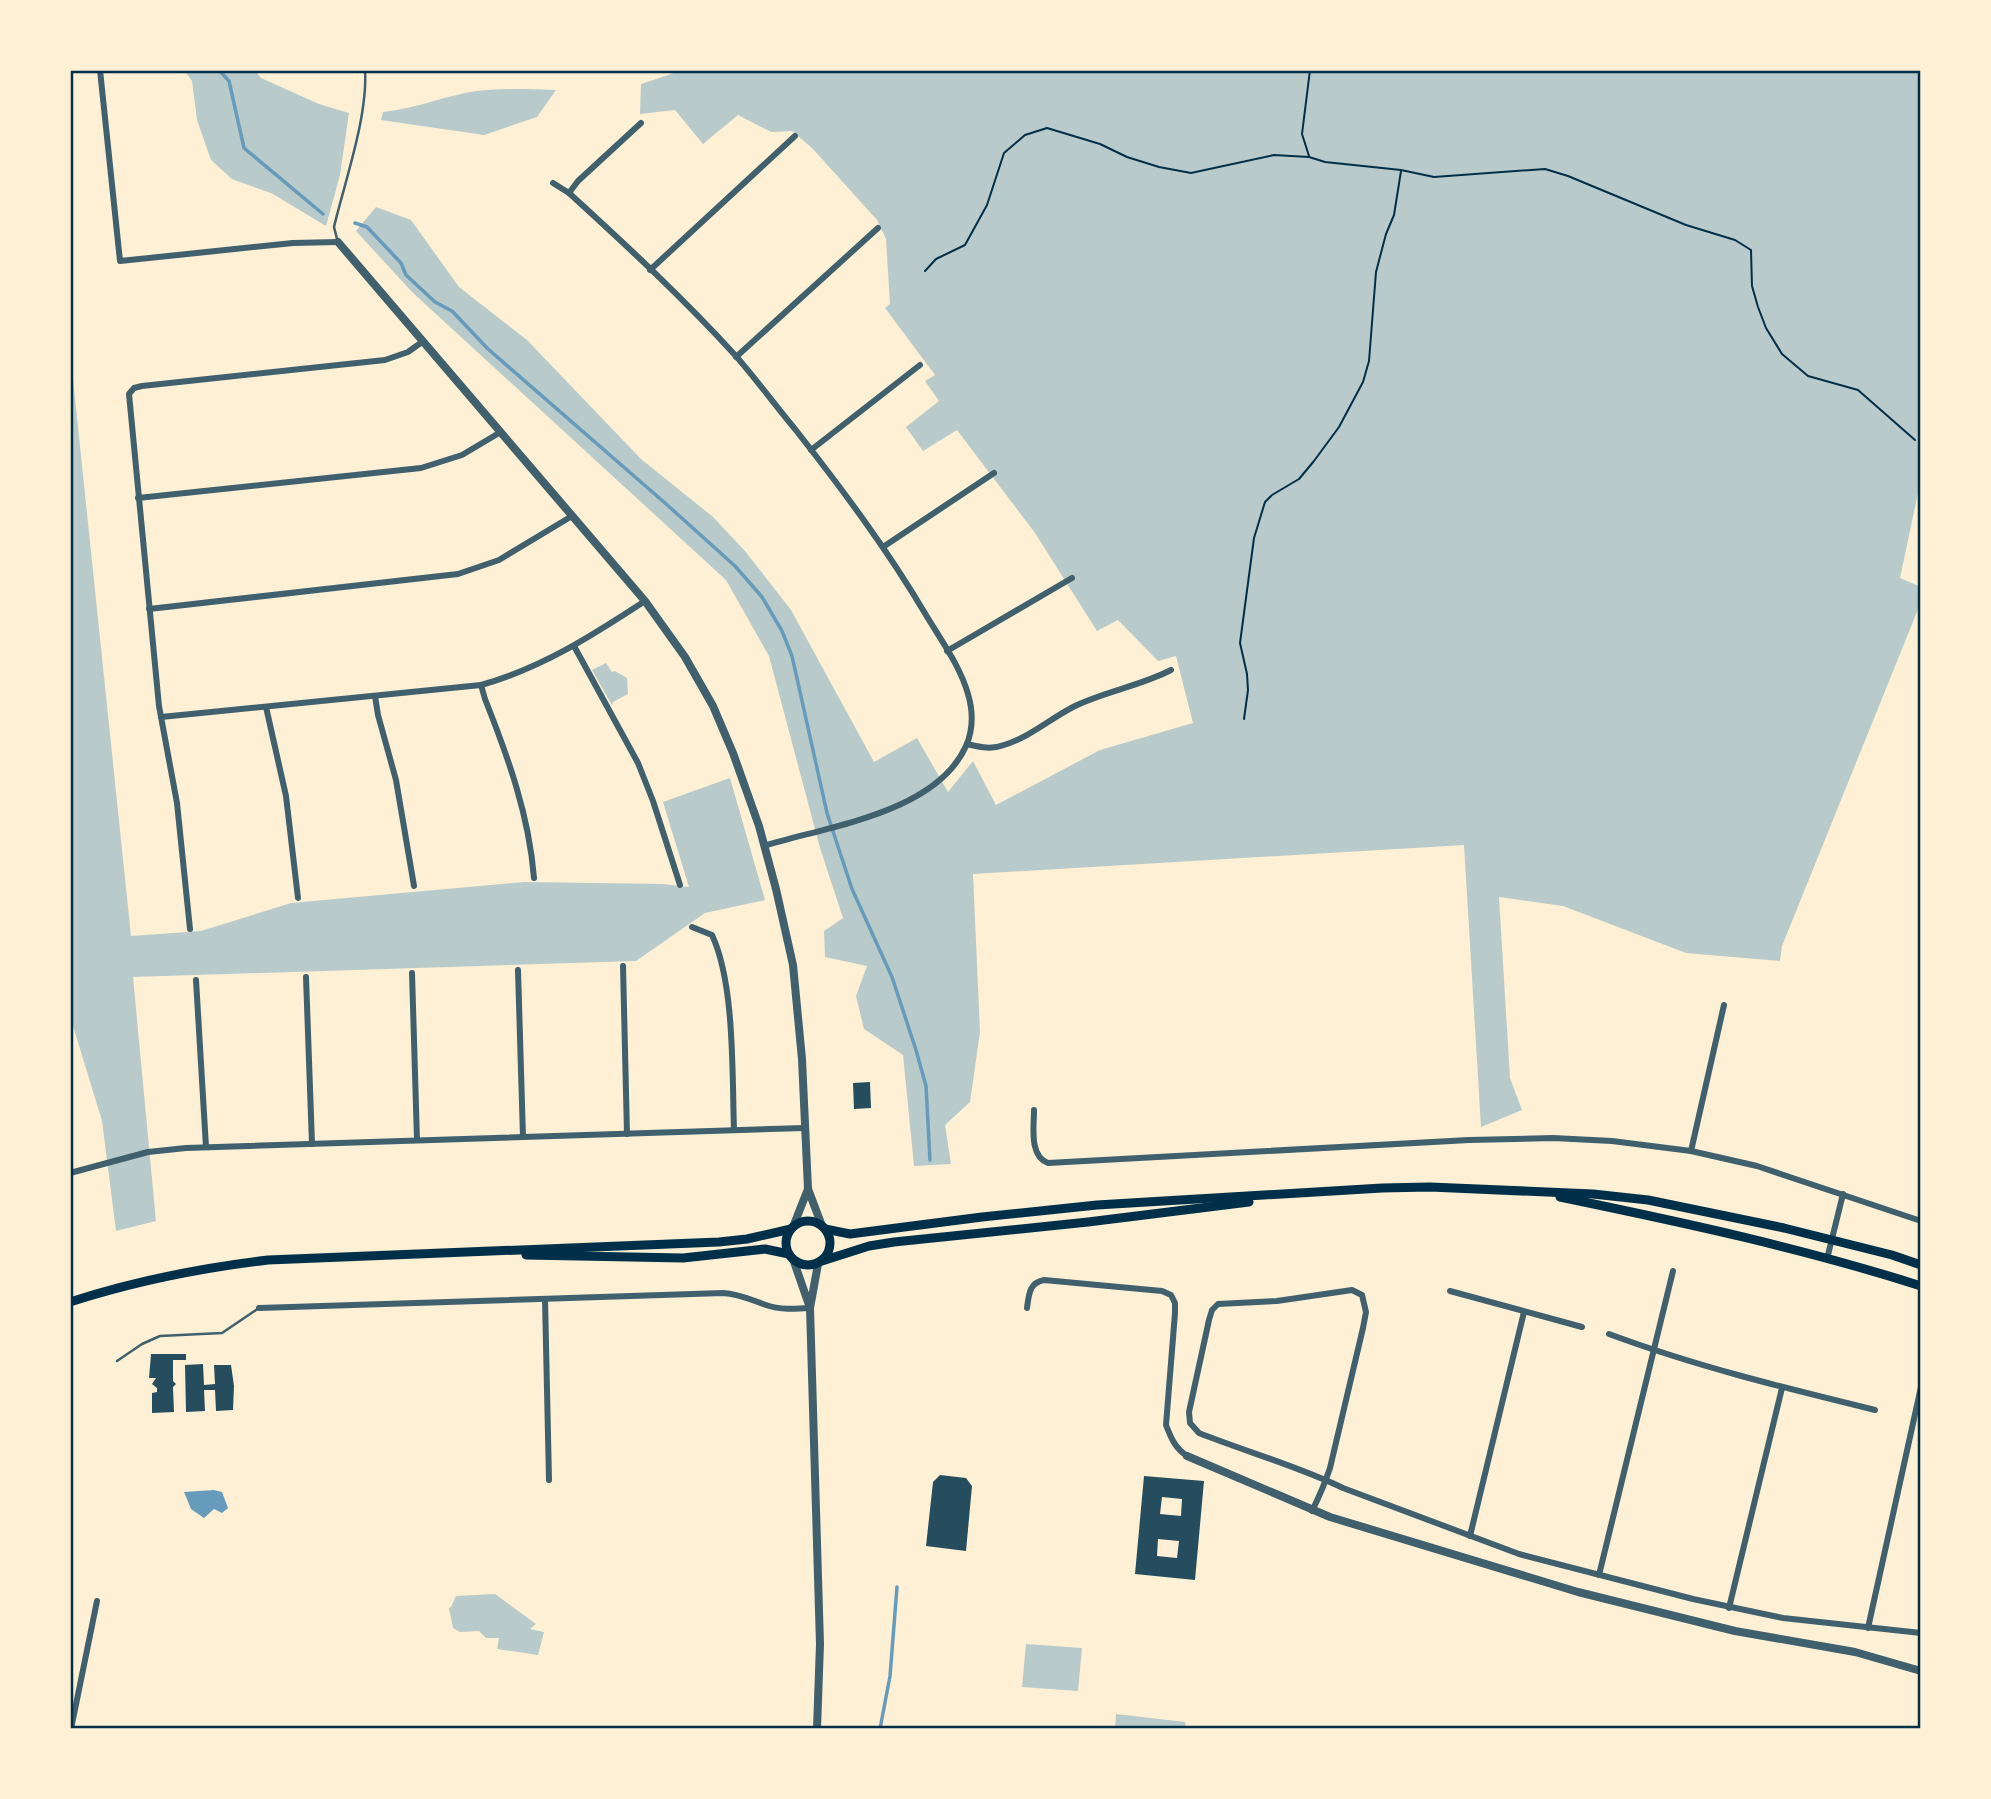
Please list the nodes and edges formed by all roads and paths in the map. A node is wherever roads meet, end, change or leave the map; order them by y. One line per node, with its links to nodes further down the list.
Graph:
1 (100, 70): 11 (street)
2 (365, 70): 11 (lane)
3 (1310, 70): 6 (path)
4 (641, 123): 9 (street)
5 (795, 136): 12 (street)
6 (1309, 157): 7 (path); 13 (path)
7 (1401, 170): 18 (path); 34 (path)
8 (552, 183): 9 (street)
9 (569, 193): 12 (street)
10 (878, 228): 15 (street)
11 (338, 242): 14 (street)
12 (650, 270): 15 (street)
13 (925, 271)
14 (422, 342): 17 (street); 21 (street)
15 (736, 357): 19 (street)
16 (920, 365): 19 (street)
17 (499, 433): 21 (street); 22 (street)
18 (1915, 440)
19 (811, 450): 23 (street)
20 (994, 473): 23 (street)
21 (138, 498): 26 (street)
22 (572, 516): 25 (street); 26 (street)
23 (883, 547): 28 (street)
24 (1072, 578): 28 (street)
25 (645, 601): 27 (street); 36 (street)
26 (149, 609): 33 (street)
27 (574, 646): 30 (street); 39 (street)
28 (947, 651): 35 (street)
29 (1171, 670): 35 (street)
30 (481, 685): 31 (street); 37 (street)
31 (375, 696): 32 (street); 38 (street)
32 (266, 707): 33 (street); 40 (street)
33 (161, 717): 42 (street)
34 (1244, 719)
35 (967, 744): 36 (street)
36 (764, 846): 50 (street)
37 (534, 878)
38 (414, 886)
39 (680, 886)
40 (298, 898)
41 (692, 927): 51 (street)
42 (190, 929)
43 (623, 966): 52 (street)
44 (518, 970): 53 (street)
45 (412, 973): 54 (street)
46 (306, 976): 55 (street)
47 (196, 980): 56 (street)
48 (1724, 1004): 57 (street)
49 (1034, 1110): 57 (street)
50 (804, 1128): 51 (street); 59 (street)
51 (734, 1130): 52 (street)
52 (627, 1134): 53 (street)
53 (523, 1137): 54 (street)
54 (417, 1140): 55 (street)
55 (312, 1144): 56 (street)
56 (206, 1147): 58 (street)
57 (1691, 1151): 62 (street)
58 (70, 1173)
59 (808, 1189): 64 (street); 65 (street)
60 (1328, 1191): 61 (main road); 64 (main road); 70 (main road)
61 (1535, 1191): 66 (main road); 69 (main road)
62 (1843, 1194): 63 (street); 66 (street)
63 (1921, 1220)
64 (824, 1227): 65 (main road); 70 (main road)
65 (792, 1228): 67 (main road); 68 (main road)
66 (1831, 1240): 69 (street); 71 (main road)
67 (489, 1252): 68 (main road); 76 (main road)
68 (791, 1257): 70 (main road); 78 (street)
69 (1827, 1259): 73 (main road)
70 (820, 1262): 78 (street)
71 (1921, 1265)
72 (1673, 1271): 83 (street)
73 (1921, 1286)
74 (1450, 1291): 80 (street)
75 (545, 1299): 77 (street); 78 (street); 90 (street)
76 (70, 1302)
77 (259, 1308): 84 (lane)
78 (810, 1308): 101 (street)
79 (1027, 1308): 89 (street)
80 (1524, 1312): 81 (street); 93 (street)
81 (1582, 1327)
82 (1609, 1334): 83 (street)
83 (1654, 1351): 86 (street); 94 (street)
84 (117, 1361)
85 (1921, 1387): 88 (street)
86 (1782, 1388): 87 (street); 96 (street)
87 (1875, 1410)
88 (1917, 1422): 97 (street)
89 (1187, 1456): 92 (street)
90 (549, 1480)
91 (1326, 1480): 91 (street); 92 (street); 93 (street)
92 (1312, 1511): 99 (street)
93 (1470, 1536): 94 (street)
94 (1599, 1574): 96 (street)
95 (97, 1601): 100 (street)
96 (1729, 1608): 97 (street)
97 (1868, 1628): 98 (street)
98 (1921, 1633)
99 (1921, 1671)
100 (71, 1729)
101 (817, 1729)

